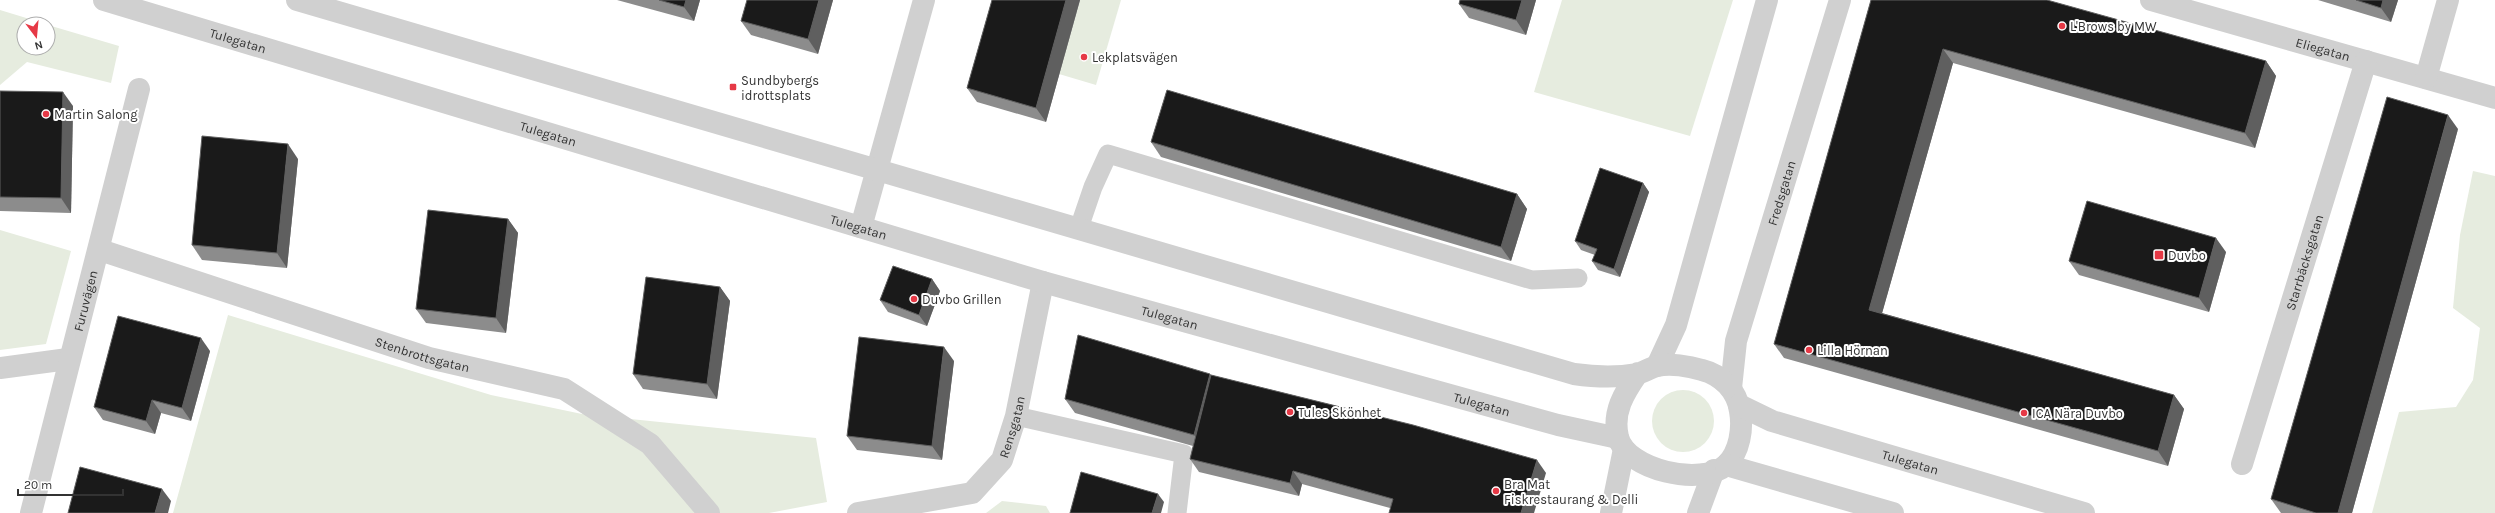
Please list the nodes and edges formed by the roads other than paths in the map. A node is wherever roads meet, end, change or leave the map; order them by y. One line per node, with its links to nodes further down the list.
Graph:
1 (104, 0): 13 (street, Tulegatan)
2 (297, 0): 12 (street, Tulegatan)
3 (924, 0): 12 (street)
4 (1767, 0): 20 (street)
5 (1840, 0): 21 (street, Fredsgatan)
6 (2151, 0): 8 (street, Eliegatan)
7 (2448, 0): 9 (street)
8 (2366, 61): 9 (street, Eliegatan); 24 (street, Starrbäcksgatan)
9 (2426, 78): 11 (street, Eliegatan)
10 (139, 89): 15 (street, Furuvägen)
11 (2495, 98)
12 (876, 169): 13 (street); 14 (street, Tulegatan)
13 (861, 227): 17 (street, Tulegatan)
14 (1079, 228): 16 (lane); 20 (street, Tulegatan)
15 (100, 250): 18 (street, Furuvägen); 27 (street, Stenbrottsgatan)
16 (1578, 278)
17 (1043, 282): 22 (street, Rensgatan); 23 (street, Tulegatan)
18 (68, 359): 19 (street); 26 (street, Furuvägen)
19 (0, 368)
20 (1647, 370): 21 (street, Tulegatan); 23 (street)
21 (1735, 396): 25 (street); 33 (street, Tulegatan)
22 (1016, 416): 28 (street, Rensgatan); 29 (lane)
23 (1621, 444): 25 (street, Tulegatan); 30 (street)
24 (2242, 464)
25 (1720, 468): 31 (street); 32 (street, Tulegatan)
26 (30, 513)
27 (710, 513)
28 (858, 513)
29 (1177, 513)
30 (1611, 513)
31 (1698, 513)
32 (1894, 513)
33 (2084, 513)

